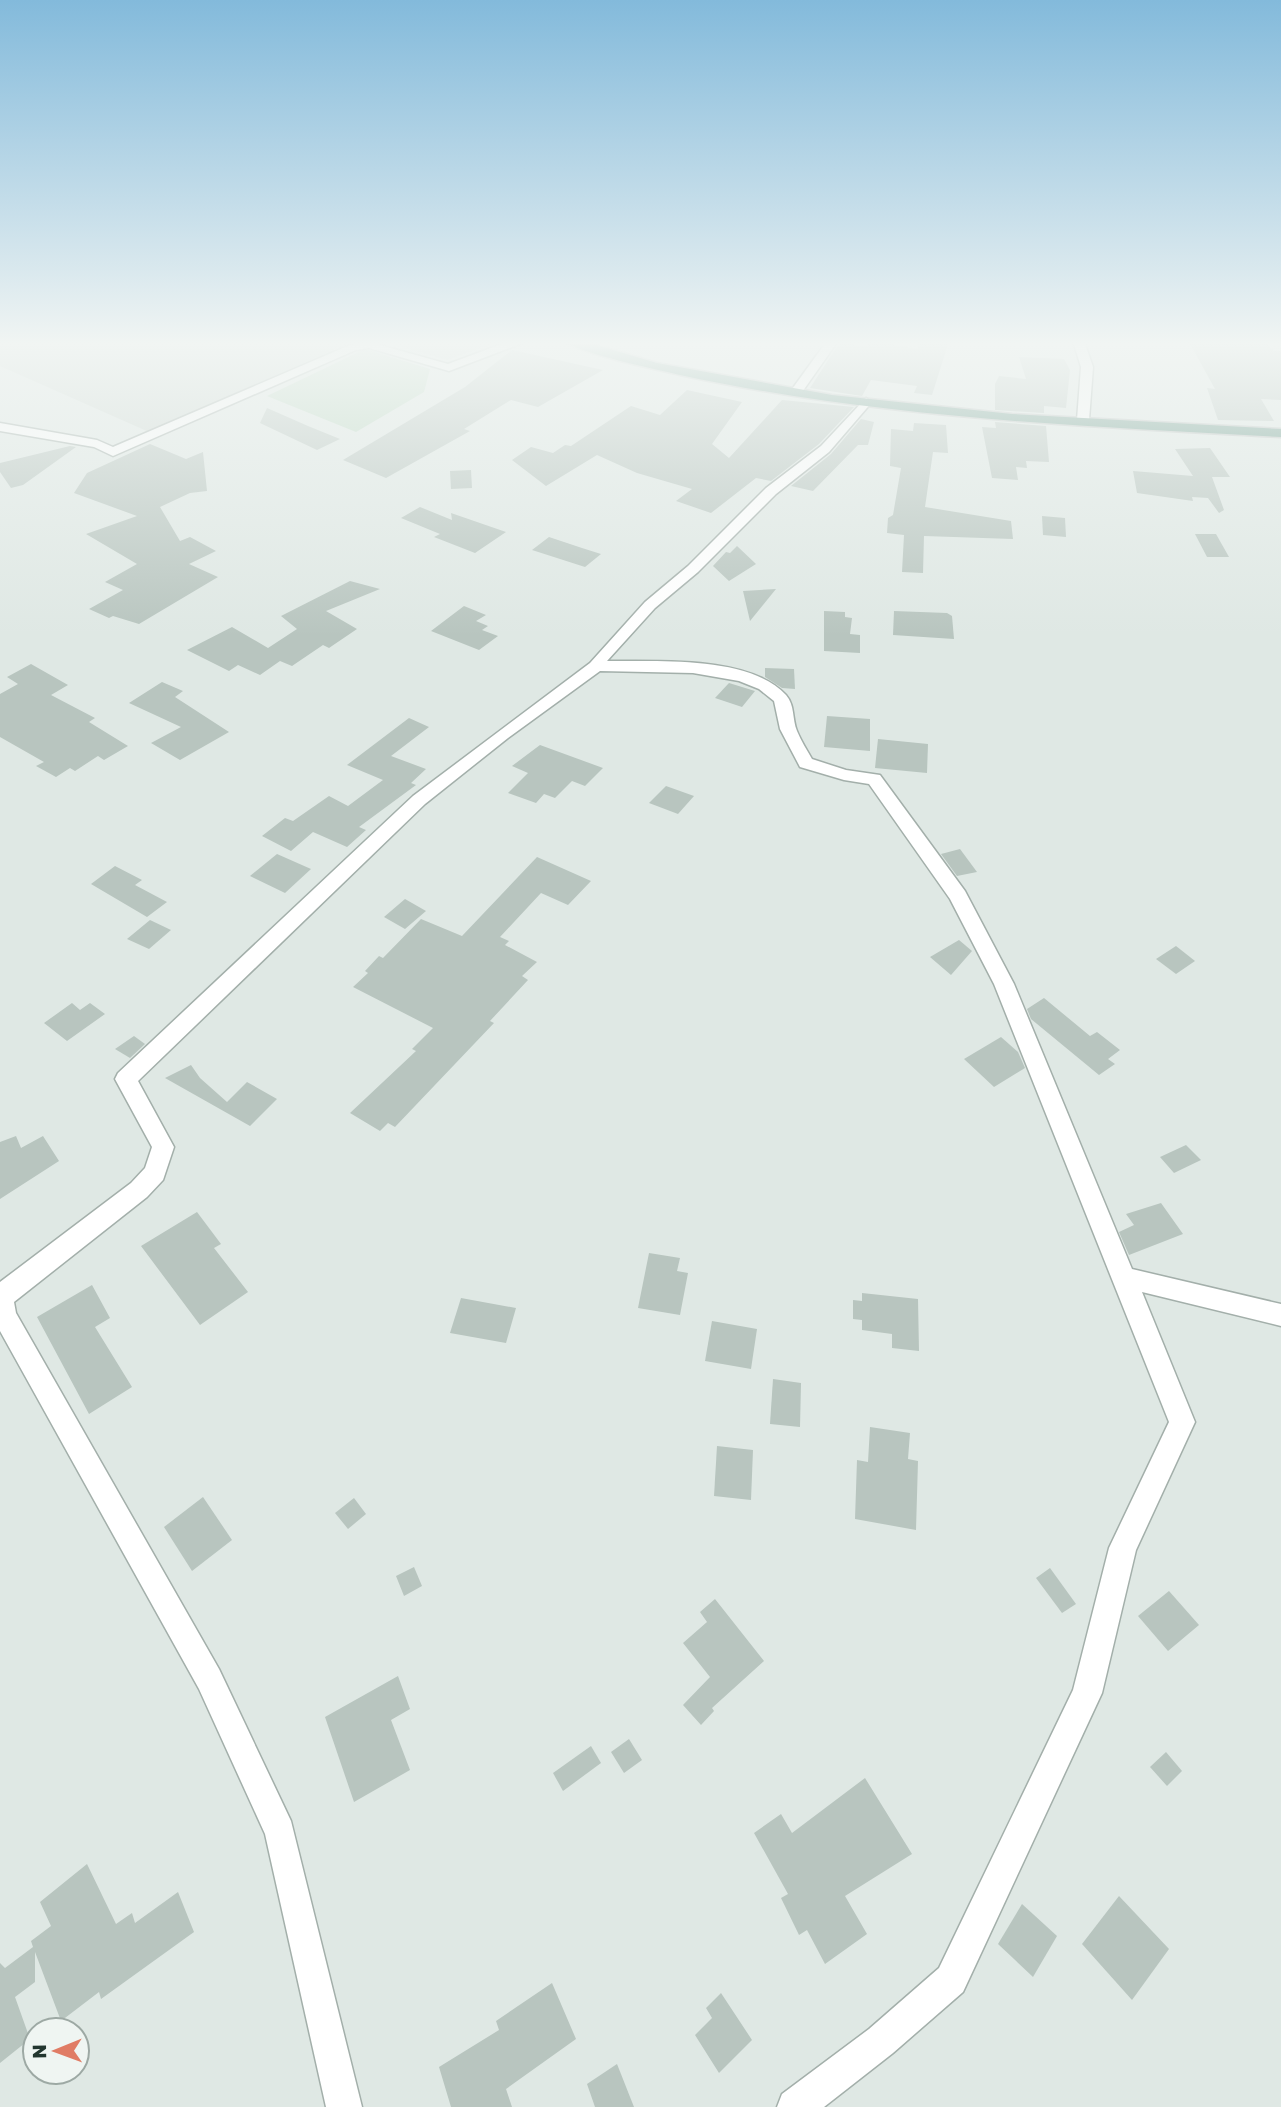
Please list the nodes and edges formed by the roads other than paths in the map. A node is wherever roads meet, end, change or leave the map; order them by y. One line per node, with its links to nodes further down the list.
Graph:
1 (70, 439): 2 (street)
2 (142, 439)
3 (833, 439): 4 (street)
4 (596, 666): 5 (street); 7 (street)
5 (1121, 1277): 6 (street); 8 (street)
6 (1281, 1315)
7 (344, 2107)
8 (795, 2107)

